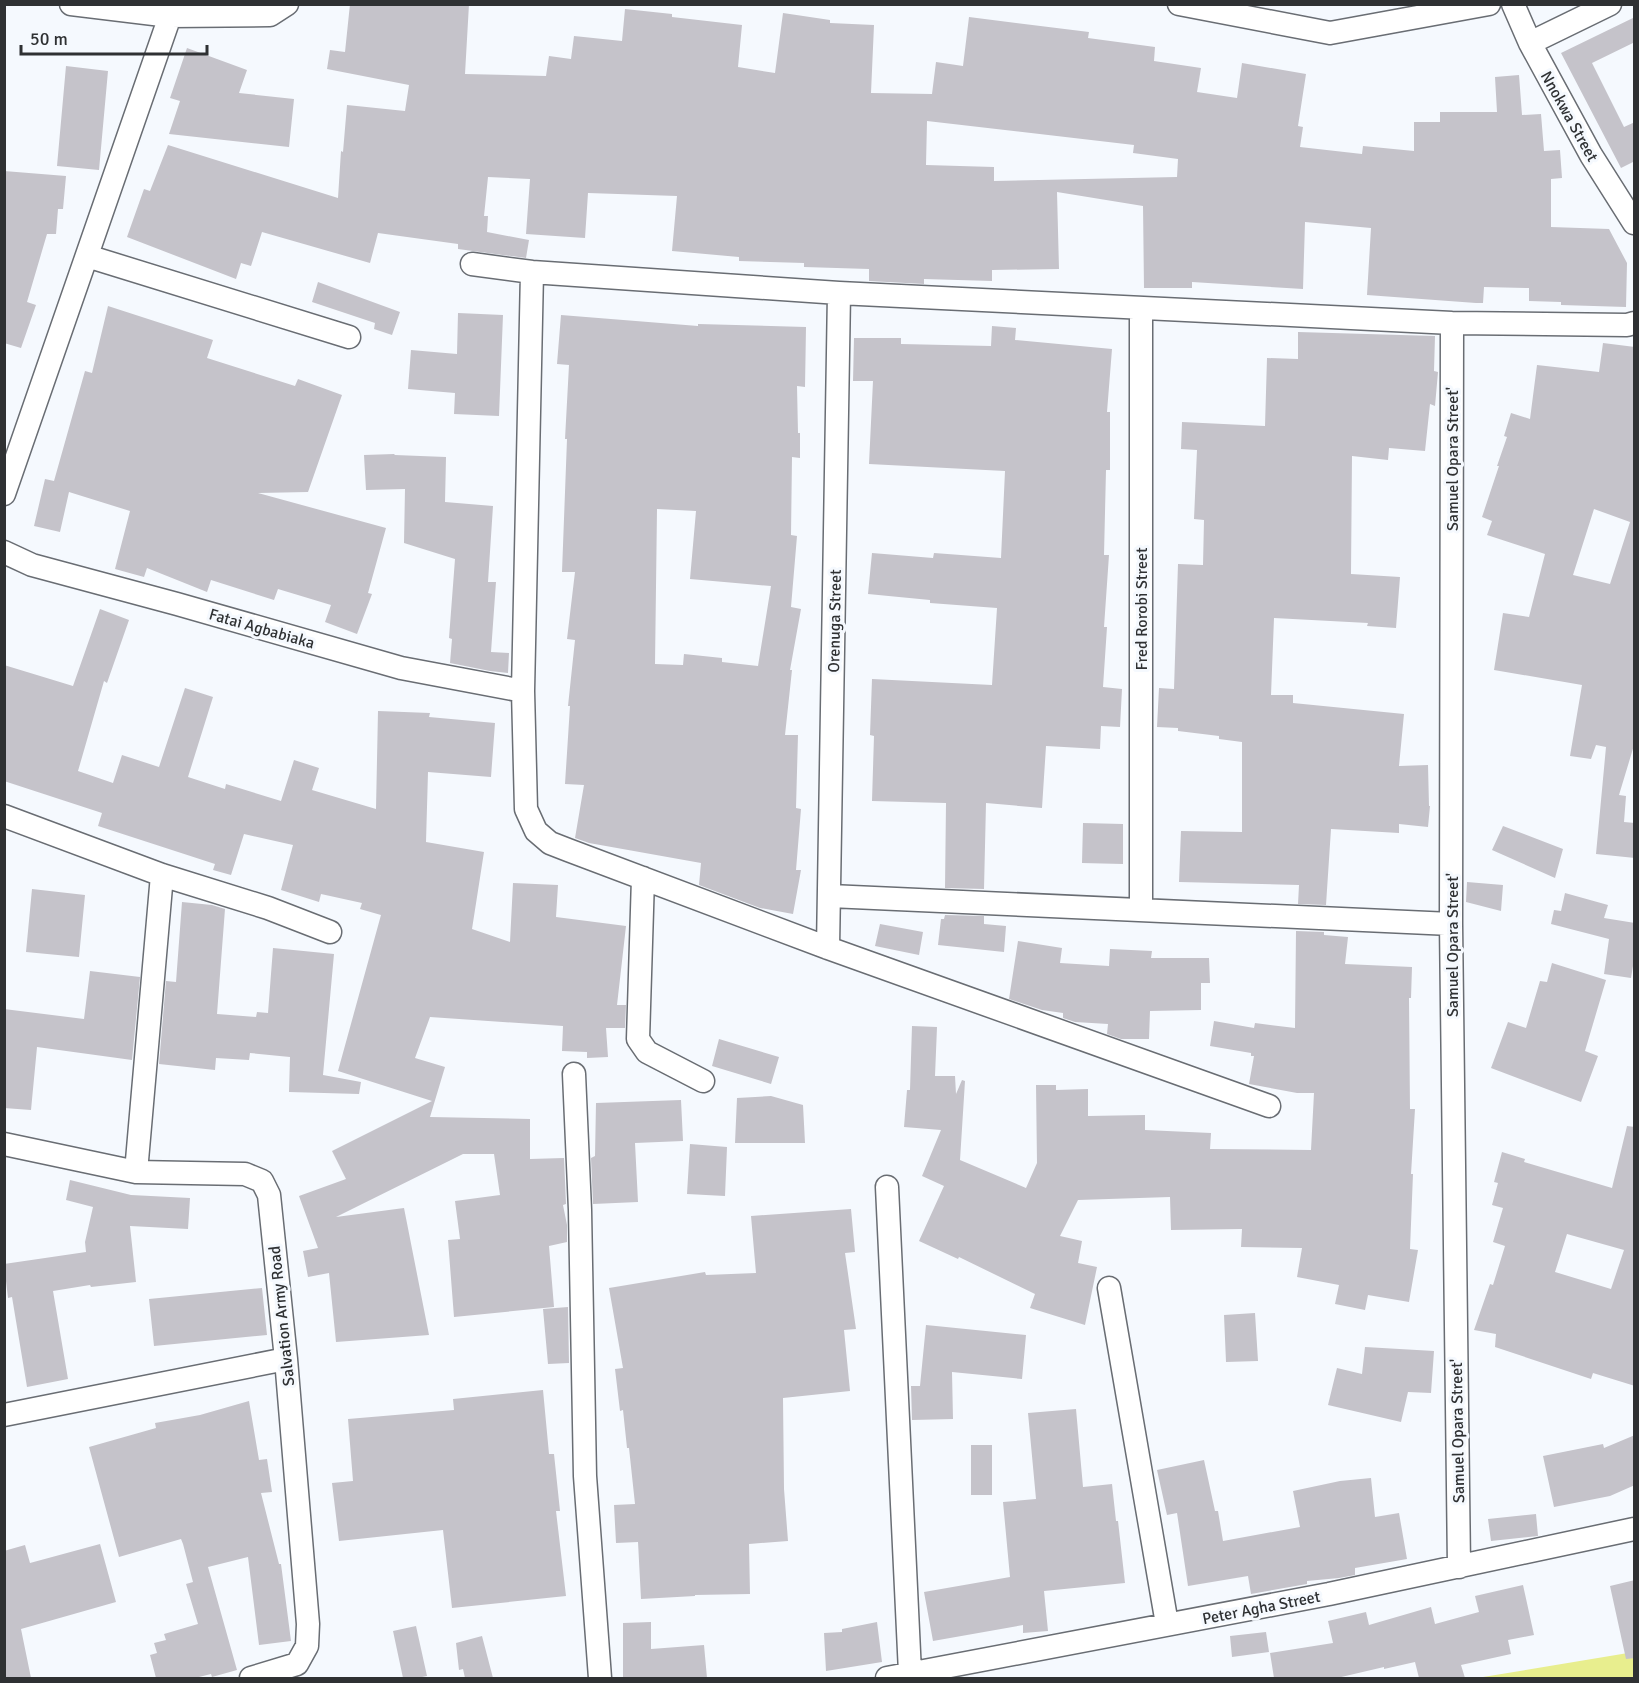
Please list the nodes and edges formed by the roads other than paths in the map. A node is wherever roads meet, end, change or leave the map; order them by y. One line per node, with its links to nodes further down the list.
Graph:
1 (71, 4): 7 (street)
2 (287, 4): 7 (street)
3 (1179, 4): 4 (street)
4 (1489, 4)
5 (1513, 4): 8 (street, Nnokwa Street)
6 (1610, 4): 8 (street)
7 (170, 16): 10 (street)
8 (1530, 43): 9 (street, Nnokwa Street)
9 (1635, 223)
10 (87, 256): 17 (street); 18 (street)
11 (472, 264): 12 (street)
12 (532, 272): 13 (street); 20 (street)
13 (839, 293): 14 (street); 24 (street, Orenuga Street)
14 (1141, 309): 16 (street); 25 (street, Fred Rorobi Street)
15 (1635, 322): 16 (street)
16 (1452, 323): 26 (street, Samuel Opara Street')
17 (349, 337)
18 (4, 494)
19 (4, 552): 20 (street, Fatai Agbabiaka)
20 (523, 691): 23 (street)
21 (4, 816): 22 (street)
22 (162, 875): 27 (street); 33 (street)
23 (643, 878): 28 (street); 30 (street)
24 (830, 896): 25 (street); 28 (street, Orenuga Street)
25 (1141, 910): 26 (street)
26 (1451, 924): 39 (street, Samuel Opara Street')
27 (330, 933)
28 (828, 948): 31 (street)
29 (574, 1074): 43 (street)
30 (703, 1081)
31 (1269, 1106)
32 (4, 1143): 33 (street, Salvation Army Road)
33 (136, 1172): 36 (street, Salvation Army Road)
34 (887, 1187): 41 (street)
35 (1109, 1288): 40 (street)
36 (286, 1359): 37 (street); 42 (street, Salvation Army Road)
37 (4, 1415)
38 (1635, 1530): 39 (street, Peter Agha Street)
39 (1458, 1567): 40 (street, Peter Agha Street)
40 (1167, 1624): 41 (street, Peter Agha Street)
41 (909, 1673): 44 (street, Peter Agha Street)
42 (251, 1678)
43 (600, 1678)
44 (887, 1678)

